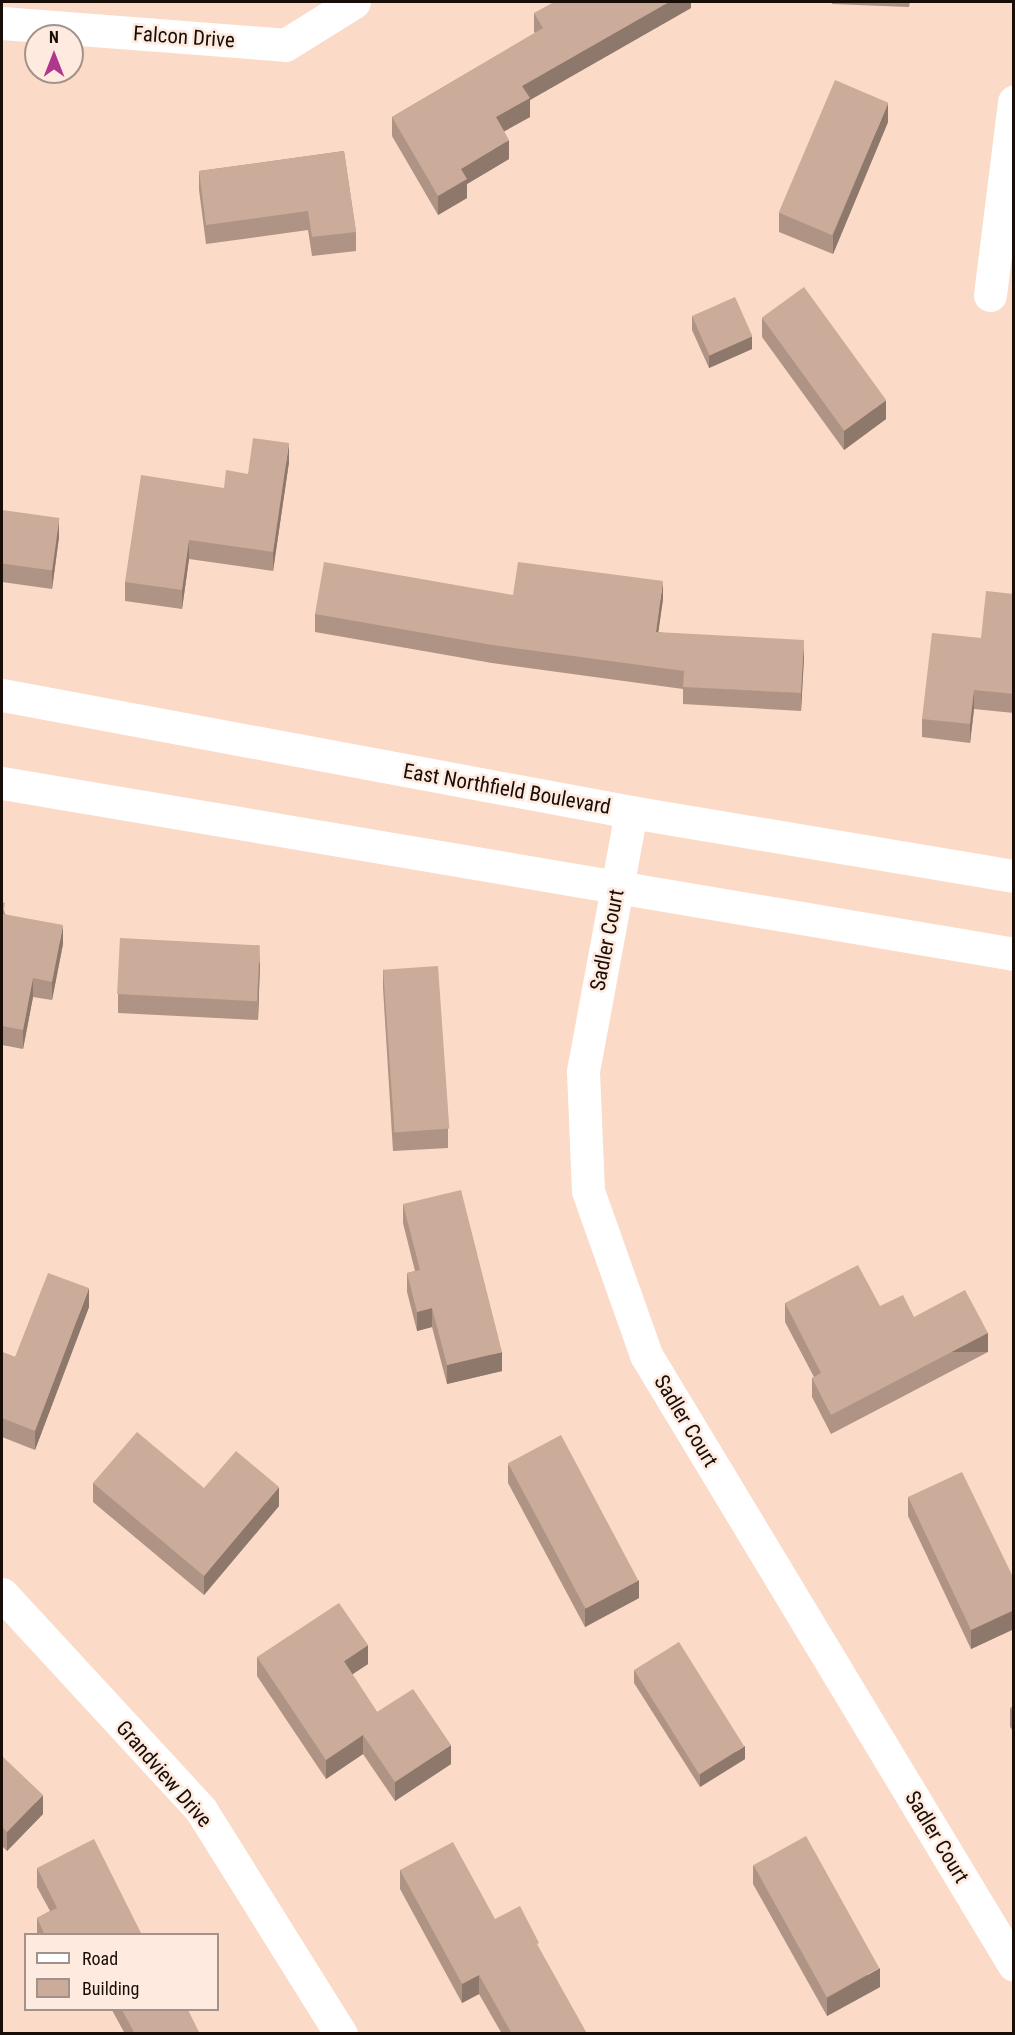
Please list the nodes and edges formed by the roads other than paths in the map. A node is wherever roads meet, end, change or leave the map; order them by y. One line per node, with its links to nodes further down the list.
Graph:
1 (354, 2): 2 (street, Falcon Drive)
2 (2, 23)
3 (1014, 101): 4 (street)
4 (990, 295)
5 (2, 695): 7 (street, East Northfield Boulevard)
6 (2, 783): 9 (street)
7 (631, 812): 8 (street, East Northfield Boulevard); 9 (street, Sadler Court)
8 (1014, 876)
9 (617, 887): 10 (street); 12 (street, Sadler Court)
10 (1014, 954)
11 (2, 1594): 13 (street, Grandview Drive)
12 (1014, 1965)
13 (341, 2034)

